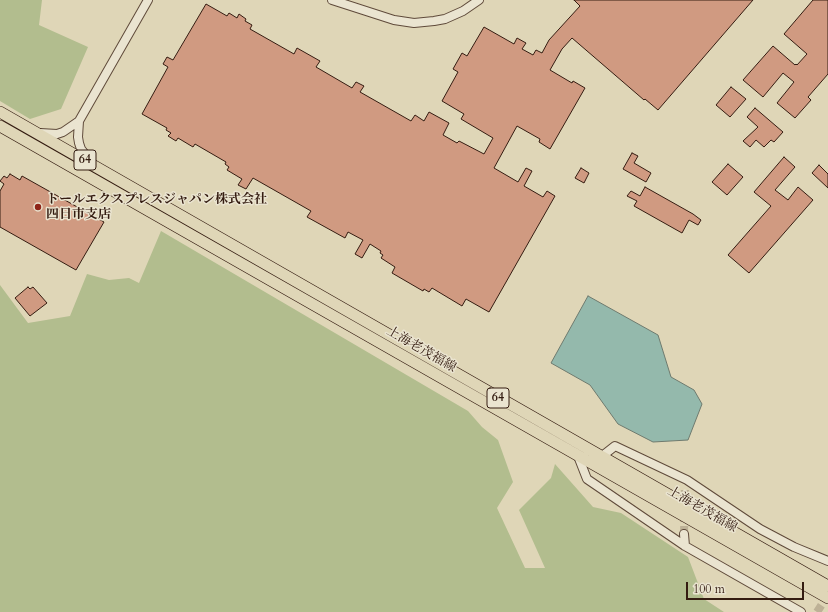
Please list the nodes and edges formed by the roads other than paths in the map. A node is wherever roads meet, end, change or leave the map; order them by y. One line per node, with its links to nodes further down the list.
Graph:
1 (148, 0): 5 (street)
2 (332, 0): 3 (street)
3 (479, 0)
4 (0, 112): 7 (main road, 上海老茂福線 / 64)
5 (79, 121): 7 (street); 8 (street)
6 (0, 126): 9 (main road, 上海老茂福線 / 64)
7 (37, 133): 8 (main road, 上海老茂福線 / 64)
8 (95, 166): 10 (main road, 上海老茂福線 / 64)
9 (578, 456): 12 (street); 15 (main road, 上海老茂福線 / 64)
10 (601, 457): 13 (street, 上海老茂福線); 14 (main road, 上海老茂福線 / 64)
11 (684, 534): 12 (street)
12 (685, 546): 16 (street)
13 (828, 561)
14 (828, 586)
15 (828, 598)
16 (801, 612)

